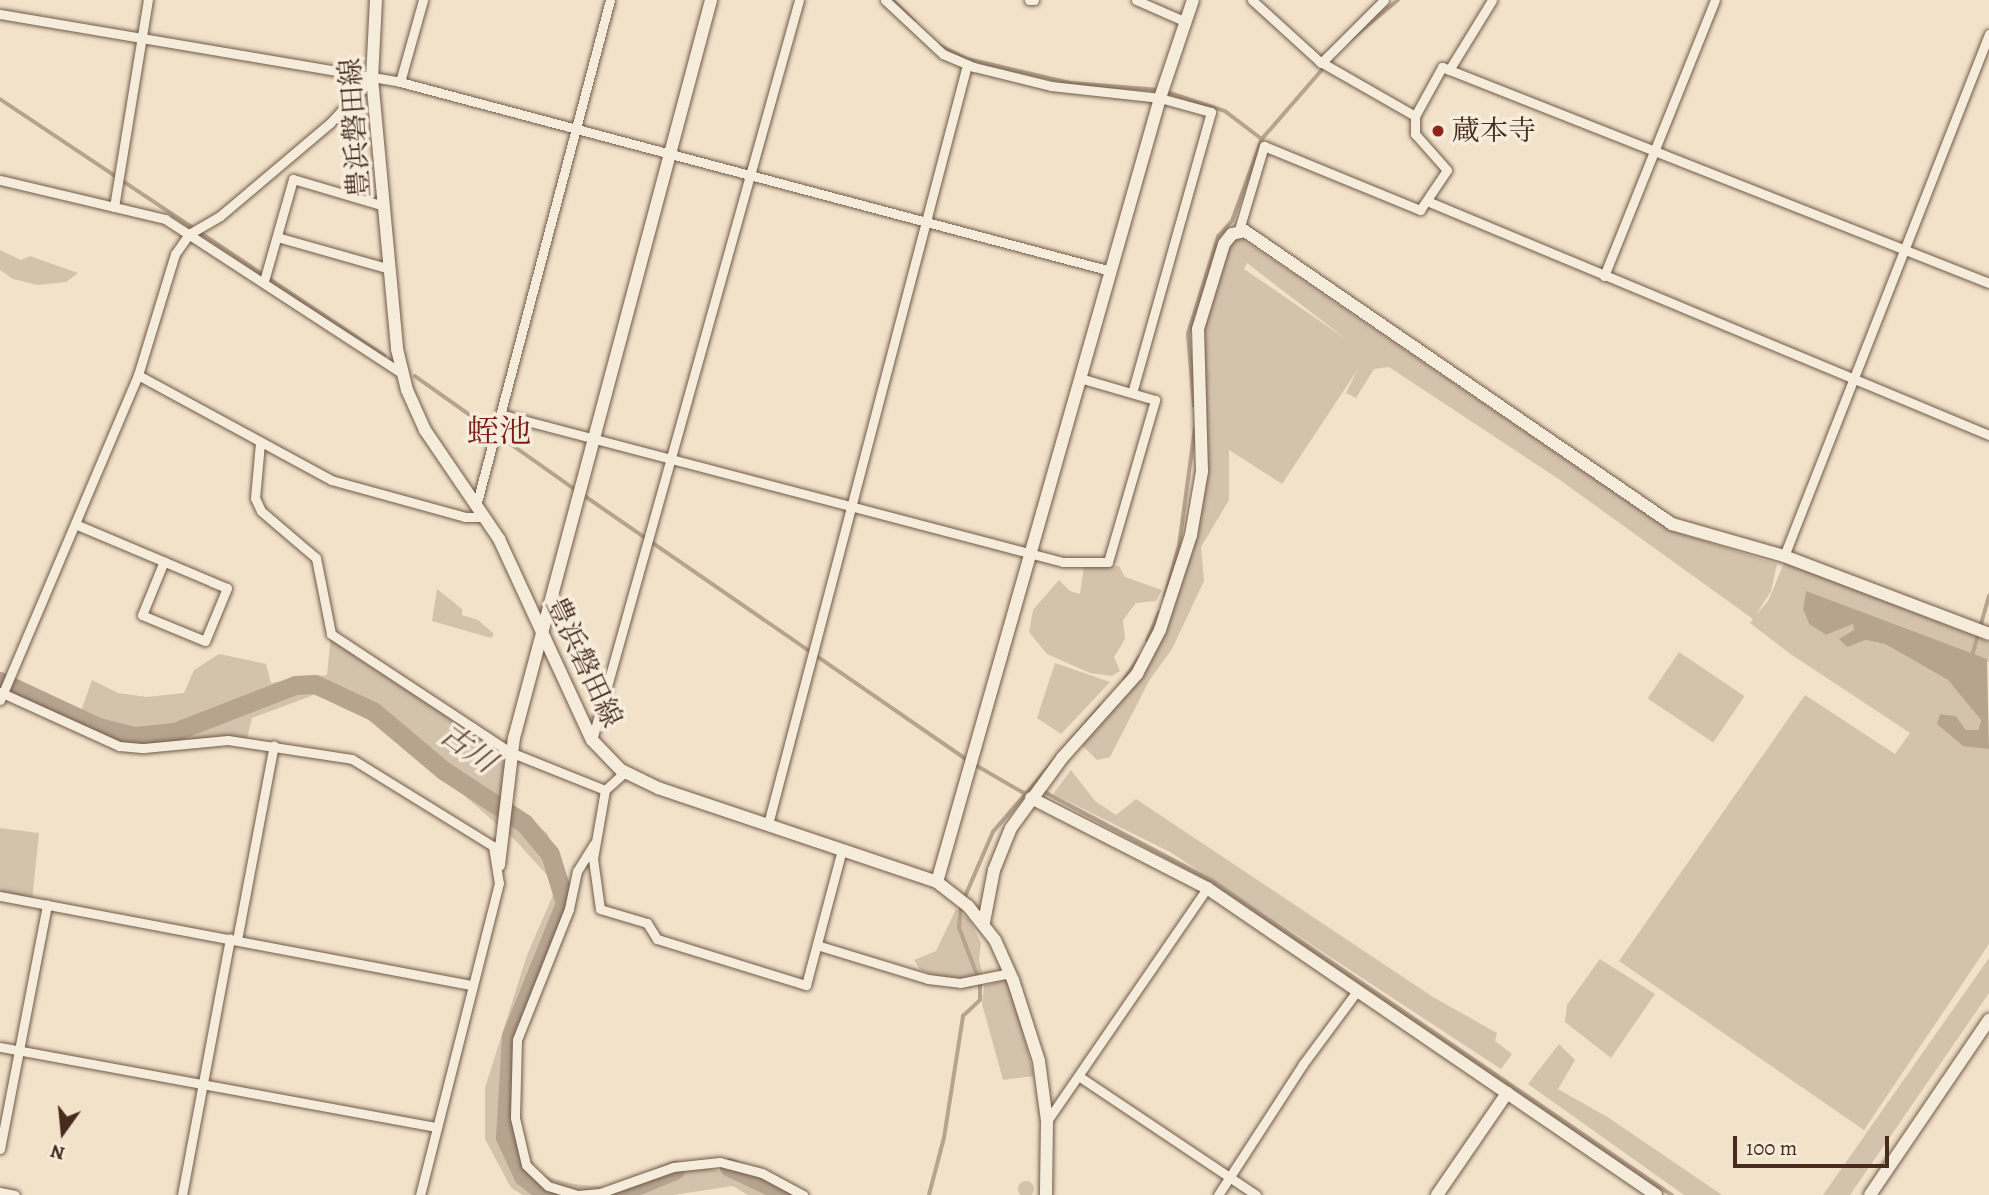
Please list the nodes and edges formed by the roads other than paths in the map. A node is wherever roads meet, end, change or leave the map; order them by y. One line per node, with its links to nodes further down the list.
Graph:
1 (148, 0): 17 (street)
2 (376, 0): 21 (street, 豊浜磐田線)
3 (423, 0): 22 (street)
4 (610, 0): 25 (street)
5 (711, 0): 27 (street)
6 (799, 0): 28 (street)
7 (885, 0): 19 (street)
8 (1136, 0): 15 (street)
9 (1193, 0): 15 (street)
10 (1252, 0): 18 (street)
11 (1384, 0): 18 (street)
12 (1492, 0): 20 (street)
13 (1715, 0): 26 (street)
14 (0, 14): 17 (street)
15 (1184, 21): 23 (street)
16 (1989, 34): 37 (street)
17 (141, 38): 21 (street); 32 (street)
18 (1321, 62): 24 (street)
19 (967, 65): 23 (street); 33 (street)
20 (1449, 70): 24 (street); 26 (street)
21 (372, 78): 22 (street); 31 (street, 豊浜磐田線); 34 (street)
22 (400, 82): 25 (street)
23 (1160, 98): 39 (street); 47 (street)
24 (1415, 116): 30 (street)
25 (576, 129): 27 (street); 48 (street)
26 (1655, 152): 37 (street); 40 (street)
27 (669, 155): 28 (street); 50 (street)
28 (752, 175): 33 (street); 52 (street)
29 (0, 180): 32 (street)
30 (1427, 201): 35 (street); 40 (street)
31 (384, 206): 36 (street); 38 (street, 豊浜磐田線)
32 (114, 207): 34 (street)
33 (926, 220): 39 (street); 53 (street)
34 (191, 233): 41 (street); 44 (street)
35 (1238, 233): 58 (street); 68 (street)
36 (276, 237): 38 (street); 41 (street)
37 (1904, 250): 42 (street); 46 (street)
38 (390, 269): 43 (street, 豊浜磐田線)
39 (1111, 271): 45 (street)
40 (1604, 276): 46 (street)
41 (264, 281): 43 (street)
42 (1989, 283)
43 (403, 374): 54 (street, 豊浜磐田線)
44 (138, 376): 51 (street); 56 (street)
45 (1080, 378): 47 (street); 57 (street)
46 (1852, 381): 49 (street); 58 (street)
47 (1132, 393): 57 (street)
48 (500, 414): 50 (street); 54 (street)
49 (1989, 435)
50 (595, 440): 52 (street); 61 (street)
51 (260, 443): 55 (street); 65 (street)
52 (672, 456): 53 (street); 63 (street)
53 (850, 503): 57 (street); 69 (street)
54 (476, 506): 55 (street, 豊浜磐田線)
55 (484, 517): 61 (street, 豊浜磐田線)
56 (75, 524): 59 (street); 62 (street)
57 (1030, 554): 73 (street)
58 (1784, 556): 60 (street)
59 (164, 562): 59 (street)
60 (1989, 634)
61 (542, 635): 63 (street, 豊浜磐田線); 65 (street)
62 (1, 695): 64 (street)
63 (592, 740): 66 (street, 豊浜磐田線)
64 (274, 745): 72 (street); 78 (street)
65 (510, 752): 67 (street); 72 (street)
66 (625, 772): 67 (street); 69 (street, 豊浜磐田線)
67 (605, 790): 70 (street)
68 (1031, 798): 74 (street); 77 (street)
69 (768, 824): 71 (street, 豊浜磐田線)
70 (594, 844): 79 (street); 97 (street)
71 (842, 850): 73 (street, 豊浜磐田線); 79 (street)
72 (499, 865): 81 (street)
73 (937, 882): 77 (street, 豊浜磐田線)
74 (1207, 888): 82 (street); 86 (street)
75 (0, 895): 76 (street)
76 (47, 904): 78 (street); 85 (street)
77 (984, 922): 80 (street, 豊浜磐田線)
78 (233, 939): 81 (street); 87 (street)
79 (820, 946): 80 (street)
80 (1010, 973): 89 (street, 豊浜磐田線)
81 (472, 985): 90 (street)
82 (1357, 991): 88 (street); 92 (street)
83 (1989, 1020): 103 (street)
84 (0, 1047): 85 (street)
85 (19, 1051): 87 (street); 91 (street)
86 (1080, 1077): 89 (street); 92 (street)
87 (203, 1085): 90 (street); 95 (street)
88 (1507, 1093): 101 (street); 102 (street)
89 (1047, 1121): 98 (street, 豊浜磐田線)
90 (435, 1128): 96 (street)
91 (0, 1149)
92 (1230, 1178): 99 (street); 100 (street)
93 (0, 1192): 94 (street)
94 (15, 1195)
95 (182, 1195)
96 (420, 1195)
97 (803, 1195)
98 (1046, 1195)
99 (1218, 1195)
100 (1256, 1195)
101 (1437, 1195)
102 (1656, 1195)
103 (1870, 1195)

